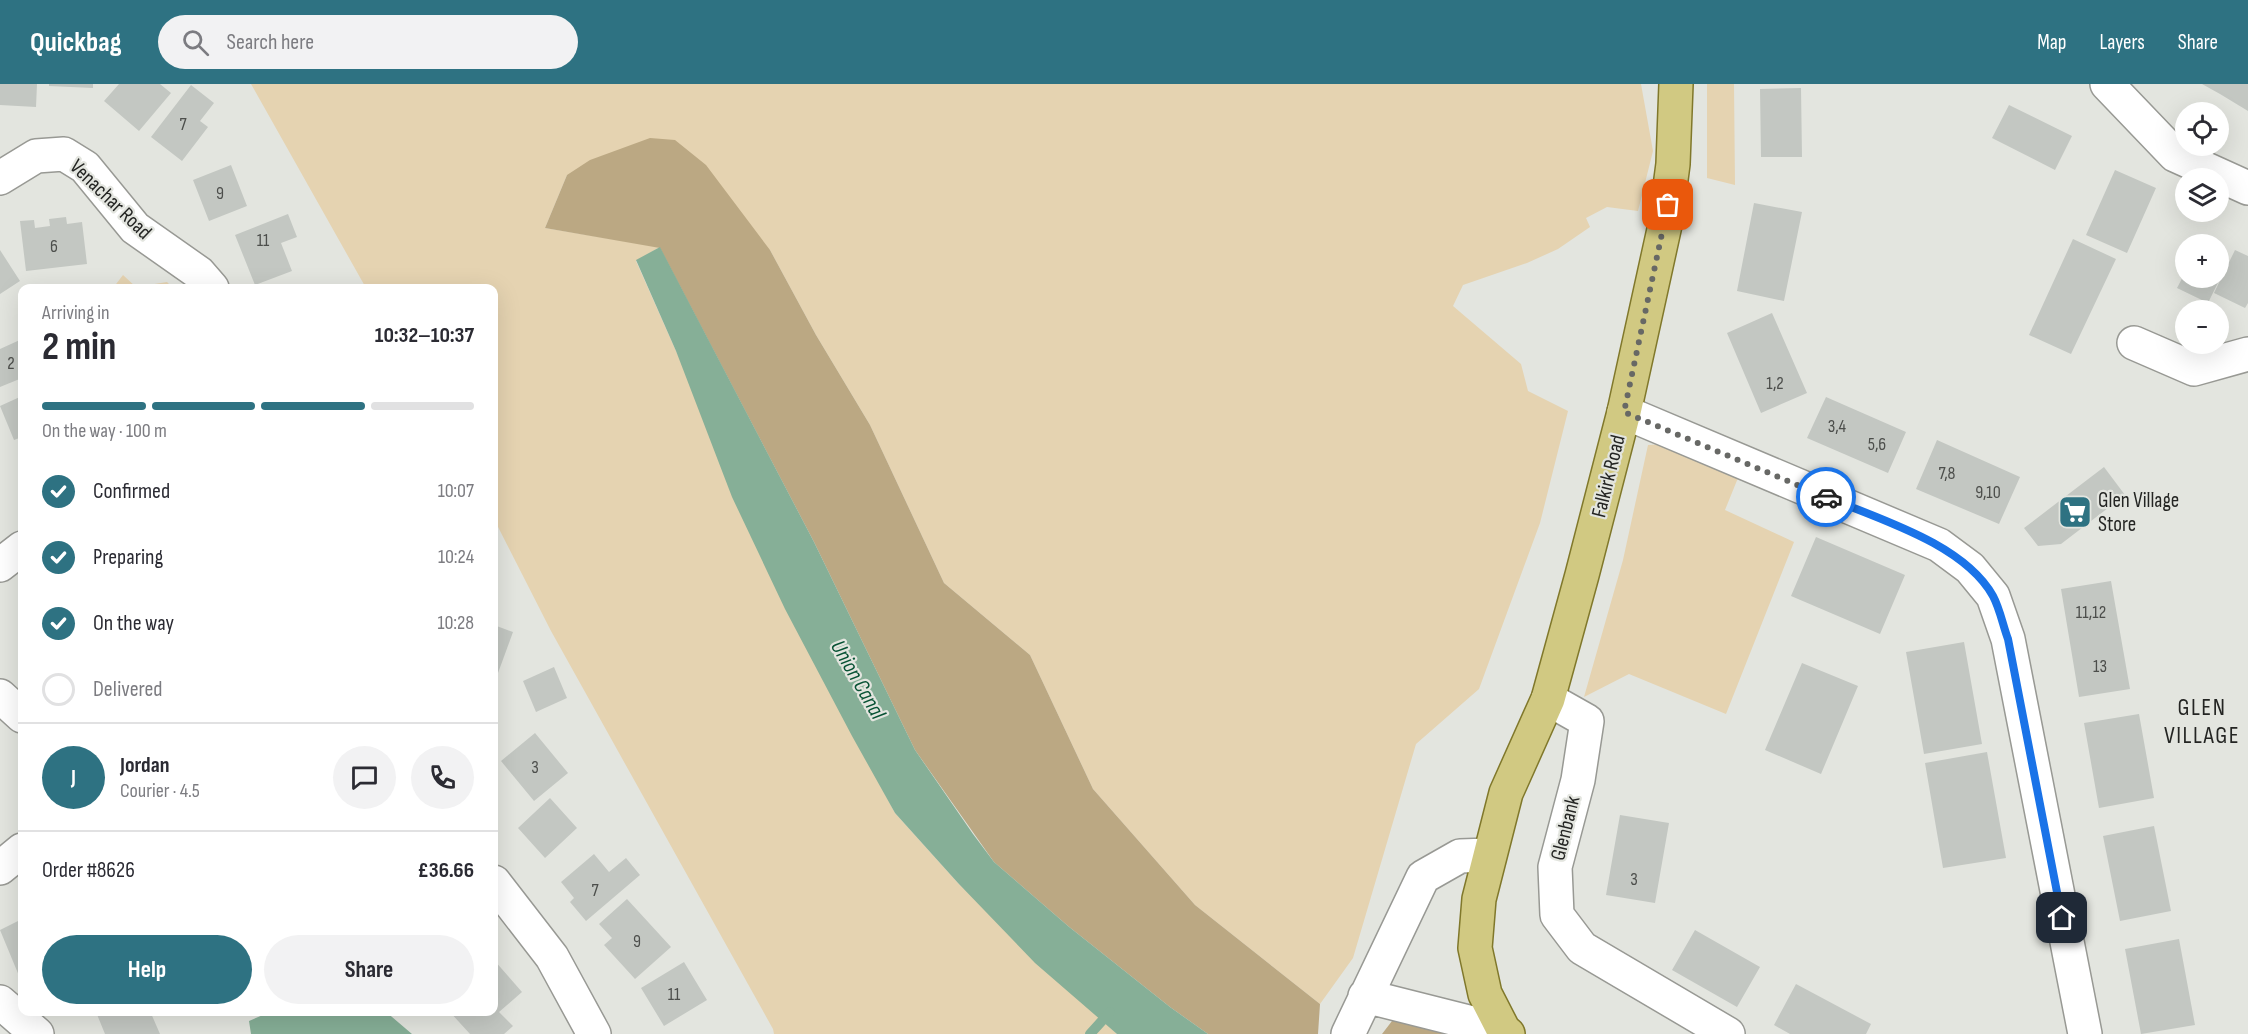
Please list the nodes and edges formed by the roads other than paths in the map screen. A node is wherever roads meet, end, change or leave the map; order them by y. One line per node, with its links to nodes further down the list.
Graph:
1 (1676, 84): 8 (main road, Falkirk Road)
2 (2107, 84): 4 (street)
3 (0, 178): 5 (street, Venachar Road)
4 (2248, 188)
5 (209, 284)
6 (2134, 343): 7 (street)
7 (2248, 354)
8 (1624, 412): 12 (main road, Falkirk Road); 25 (street)
9 (18, 551): 10 (street)
10 (0, 565)
11 (0, 696): 13 (street)
12 (1548, 699): 15 (main road, Falkirk Road); 24 (street, Glenbank)
13 (18, 712)
14 (18, 853): 16 (street)
15 (1489, 855): 18 (street); 20 (main road, Falkirk Road)
16 (0, 868)
17 (498, 887): 21 (street)
18 (1365, 996): 20 (street); 23 (street)
19 (0, 1002): 22 (street)
20 (1506, 1032)
21 (590, 1033)
22 (37, 1034)
23 (1348, 1034)
24 (1728, 1034)
25 (2085, 1034)

